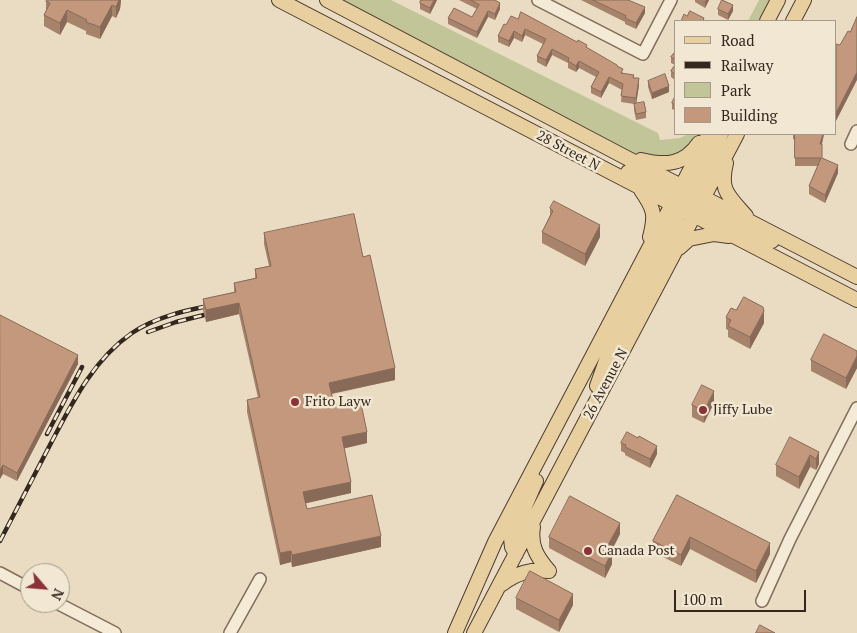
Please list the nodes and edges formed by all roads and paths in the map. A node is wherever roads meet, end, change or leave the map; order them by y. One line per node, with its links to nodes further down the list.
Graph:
1 (279, 0): 14 (main road, 28 Street N)
2 (327, 0): 17 (main road, 28 Street N)
3 (538, 0): 4 (street)
4 (671, 0)
5 (804, 0): 8 (main road)
6 (777, 1): 7 (main road)
7 (768, 20)
8 (794, 20)
9 (857, 131): 15 (street)
10 (706, 135): 17 (main road)
11 (707, 135): 19 (main road, 26 Avenue N)
12 (721, 135): 19 (main road)
13 (736, 135): 16 (main road, 26 Avenue N)
14 (550, 142): 18 (main road, 28 Street N); 19 (main road)
15 (851, 144)
16 (728, 152): 19 (main road, 26 Avenue N); 20 (main road)
17 (623, 156): 19 (main road, 28 Street N)
18 (639, 188): 19 (main road, 28 Street N); 24 (main road)
19 (688, 201): 20 (main road, 28 Street N); 21 (main road, 28 Street N); 22 (main road); 23 (main road, 26 Avenue N); 24 (main road, 26 Avenue N); 29 (main road)
20 (751, 222): 22 (main road, 28 Street N)
21 (736, 238): 23 (main road); 26 (main road, 28 Street N)
22 (799, 247): 25 (main road, 28 Street N)
23 (677, 250): 29 (main road, 26 Avenue N)
24 (646, 255): 27 (main road, 26 Avenue N)
25 (857, 276)
26 (857, 300)
27 (568, 402): 31 (main road); 40 (main road, 26 Avenue N)
28 (857, 408): 36 (street)
29 (576, 441): 30 (main road, 26 Avenue N)
30 (534, 520): 31 (main road, 26 Avenue N); 35 (main road)
31 (516, 554): 35 (main road, 26 Avenue N)
32 (0, 573): 34 (street)
33 (260, 579): 39 (street)
34 (20, 584)
35 (499, 586): 41 (main road, 26 Avenue N)
36 (762, 602)
37 (70, 610): 38 (street)
38 (115, 633)
39 (230, 633)
40 (455, 633)
41 (474, 633)

